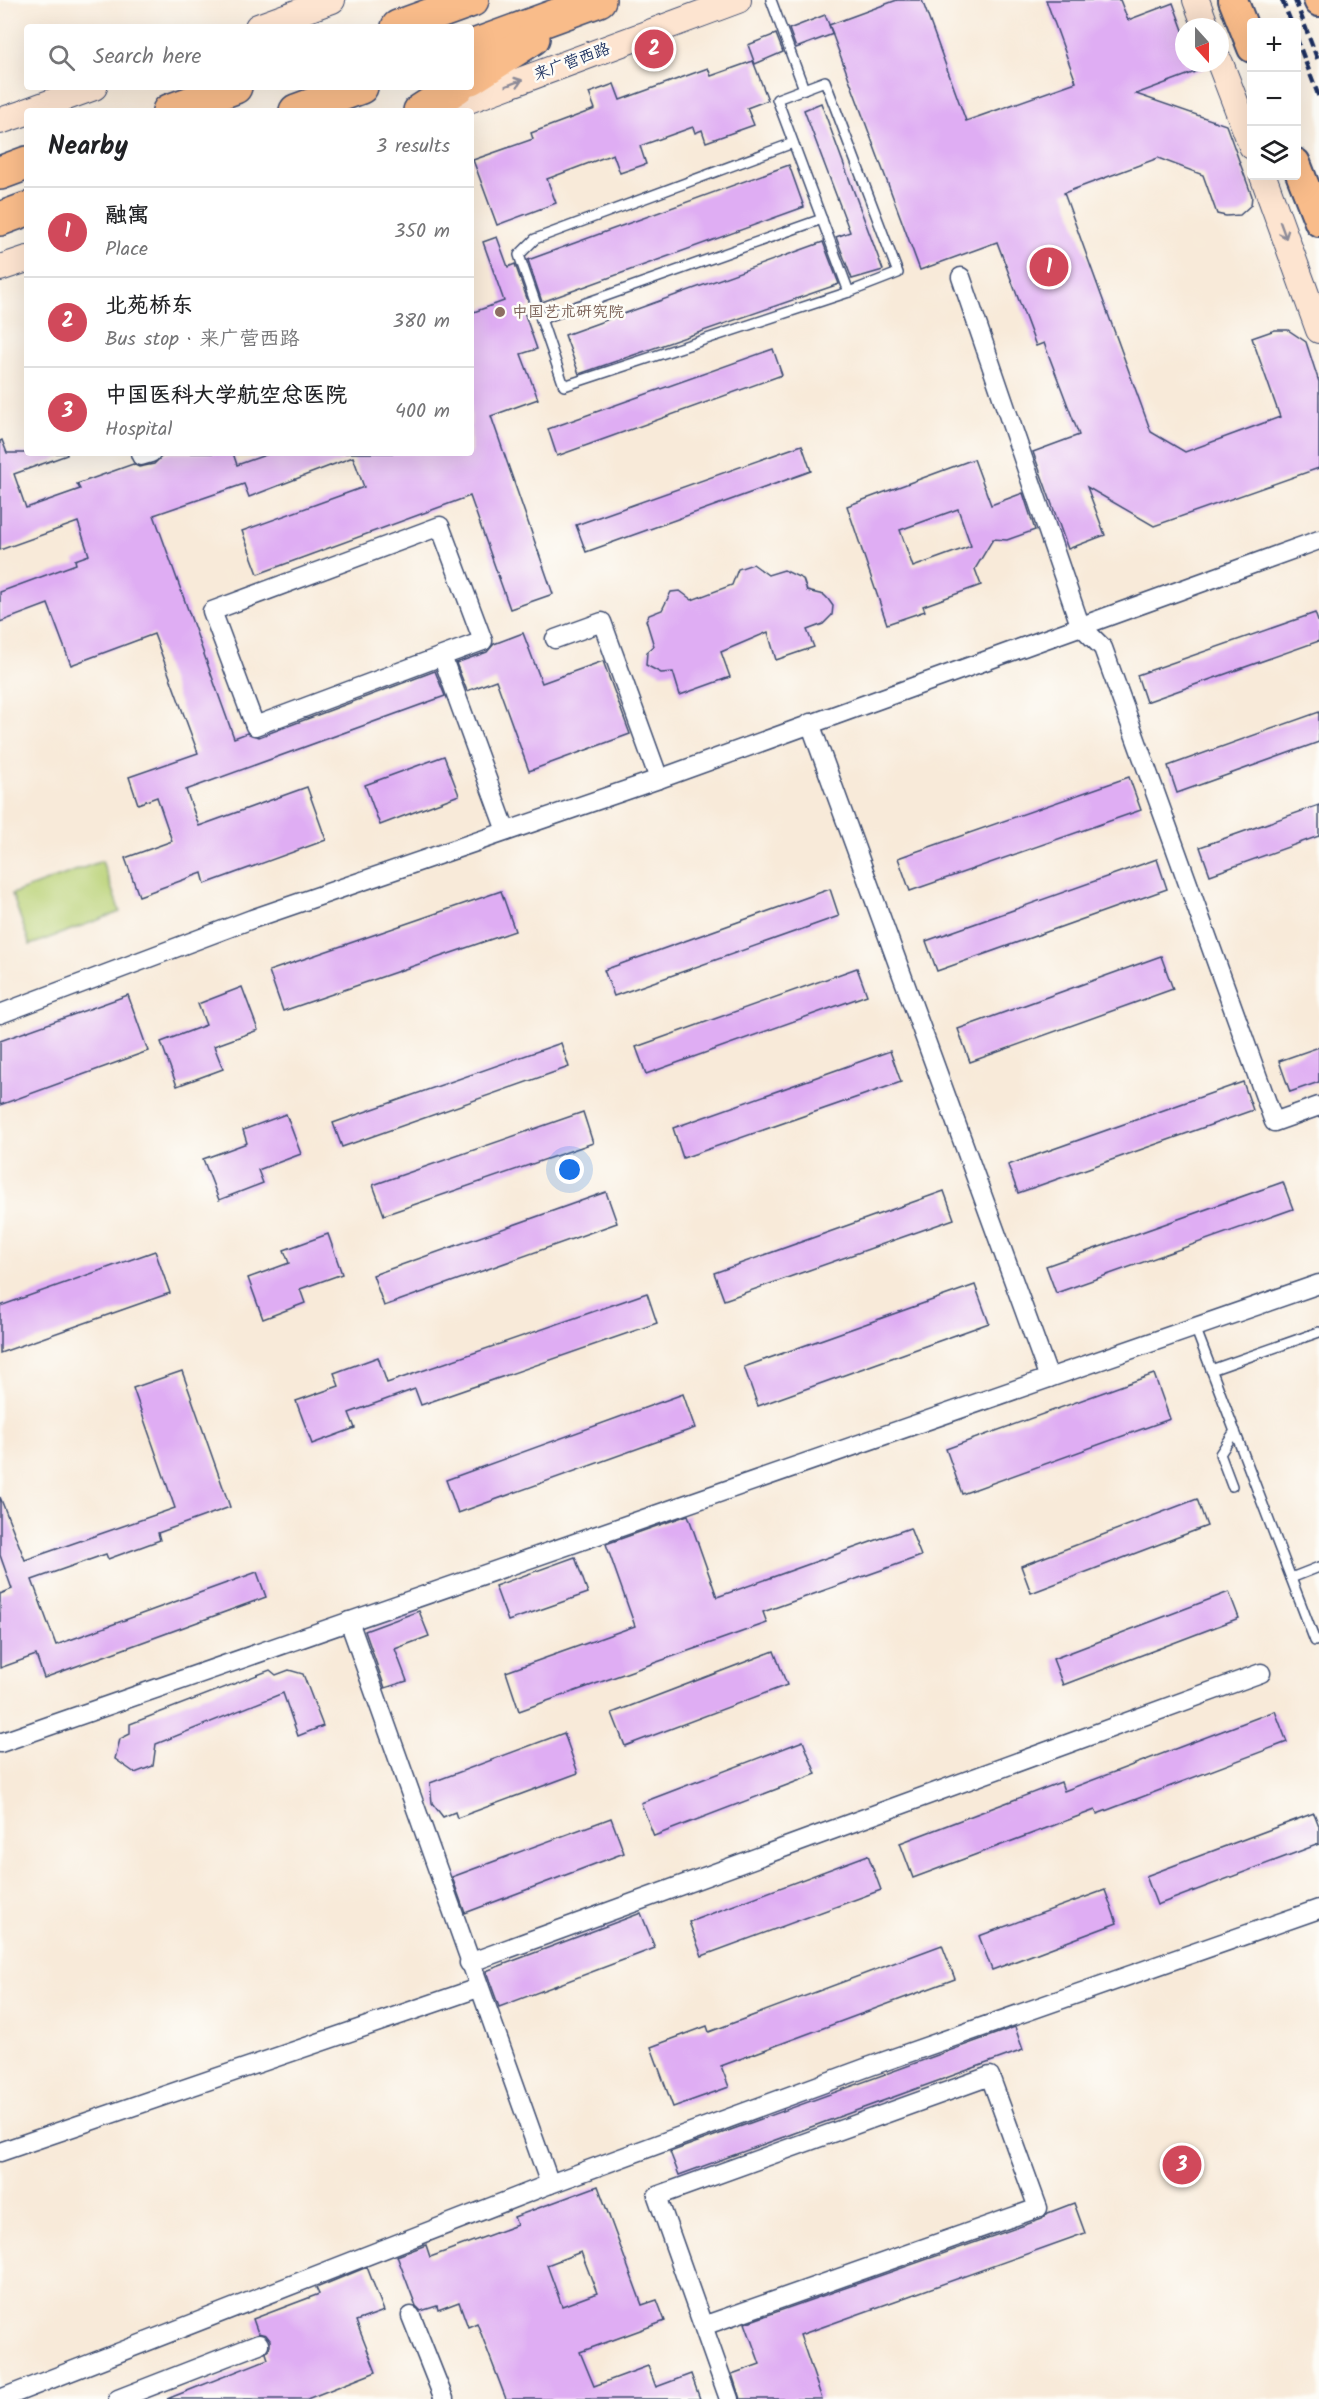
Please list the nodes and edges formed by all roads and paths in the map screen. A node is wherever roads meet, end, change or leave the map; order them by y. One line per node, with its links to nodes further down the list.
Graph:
1 (332, 0): 9 (street)
2 (472, 0): 10 (highway)
3 (738, 0): 24 (street, 来广营西路, one-way to 3)
4 (771, 0): 15 (lane)
5 (1196, 0): 8 (street)
6 (1233, 0): 11 (main road)
7 (591, 3): 12 (highway); 14 (highway)
8 (1203, 18)
9 (266, 24)
10 (406, 24)
11 (1247, 37)
12 (474, 46)
13 (1223, 72): 27 (street)
14 (474, 76)
15 (804, 89): 28 (lane); 40 (lane)
16 (86, 90): 20 (street)
17 (227, 90): 21 (highway)
18 (353, 90): 22 (highway)
19 (452, 90): 23 (highway)
20 (36, 108)
21 (177, 108)
22 (304, 108)
23 (425, 108)
24 (447, 108)
25 (24, 112): 26 (street)
26 (0, 121)
27 (1247, 135)
28 (793, 143): 35 (lane); 41 (lane)
29 (24, 164): 30 (highway)
30 (0, 173)
31 (1301, 176): 36 (main road)
32 (1264, 180): 42 (street, one-way to 42)
33 (24, 210): 34 (highway)
34 (0, 219)
35 (822, 219): 40 (lane); 41 (lane)
36 (1319, 222)
37 (24, 260): 38 (street)
38 (0, 268)
39 (961, 277): 44 (street)
40 (849, 291): 41 (lane)
41 (541, 319)
42 (1319, 330)
43 (1319, 540): 44 (street)
44 (1080, 625): 47 (street); 51 (street)
45 (555, 639): 48 (street)
46 (442, 656): 46 (street); 49 (street)
47 (810, 723): 48 (street); 56 (street)
48 (659, 779): 49 (street)
49 (506, 831): 50 (street)
50 (0, 1014)
51 (1319, 1106)
52 (1319, 1284): 53 (street)
53 (1195, 1328): 55 (lane); 56 (street)
54 (1319, 1332): 55 (lane)
55 (1211, 1370): 57 (lane)
56 (1049, 1378): 61 (street)
57 (1235, 1431): 58 (lane); 60 (lane)
58 (1232, 1486)
59 (1319, 1567): 60 (lane)
60 (1290, 1578): 62 (lane)
61 (349, 1621): 65 (street); 67 (street)
62 (1317, 1640): 63 (lane)
63 (1319, 1653)
64 (1261, 1673): 67 (street)
65 (0, 1743)
66 (1319, 1909): 70 (street)
67 (469, 1964): 68 (street)
68 (478, 1988): 69 (street); 70 (street)
69 (0, 2152)
70 (550, 2184): 74 (street)
71 (411, 2316): 76 (street)
72 (703, 2326): 72 (street); 77 (street)
73 (259, 2344): 75 (street)
74 (0, 2399)
75 (118, 2399)
76 (444, 2399)
77 (729, 2399)

